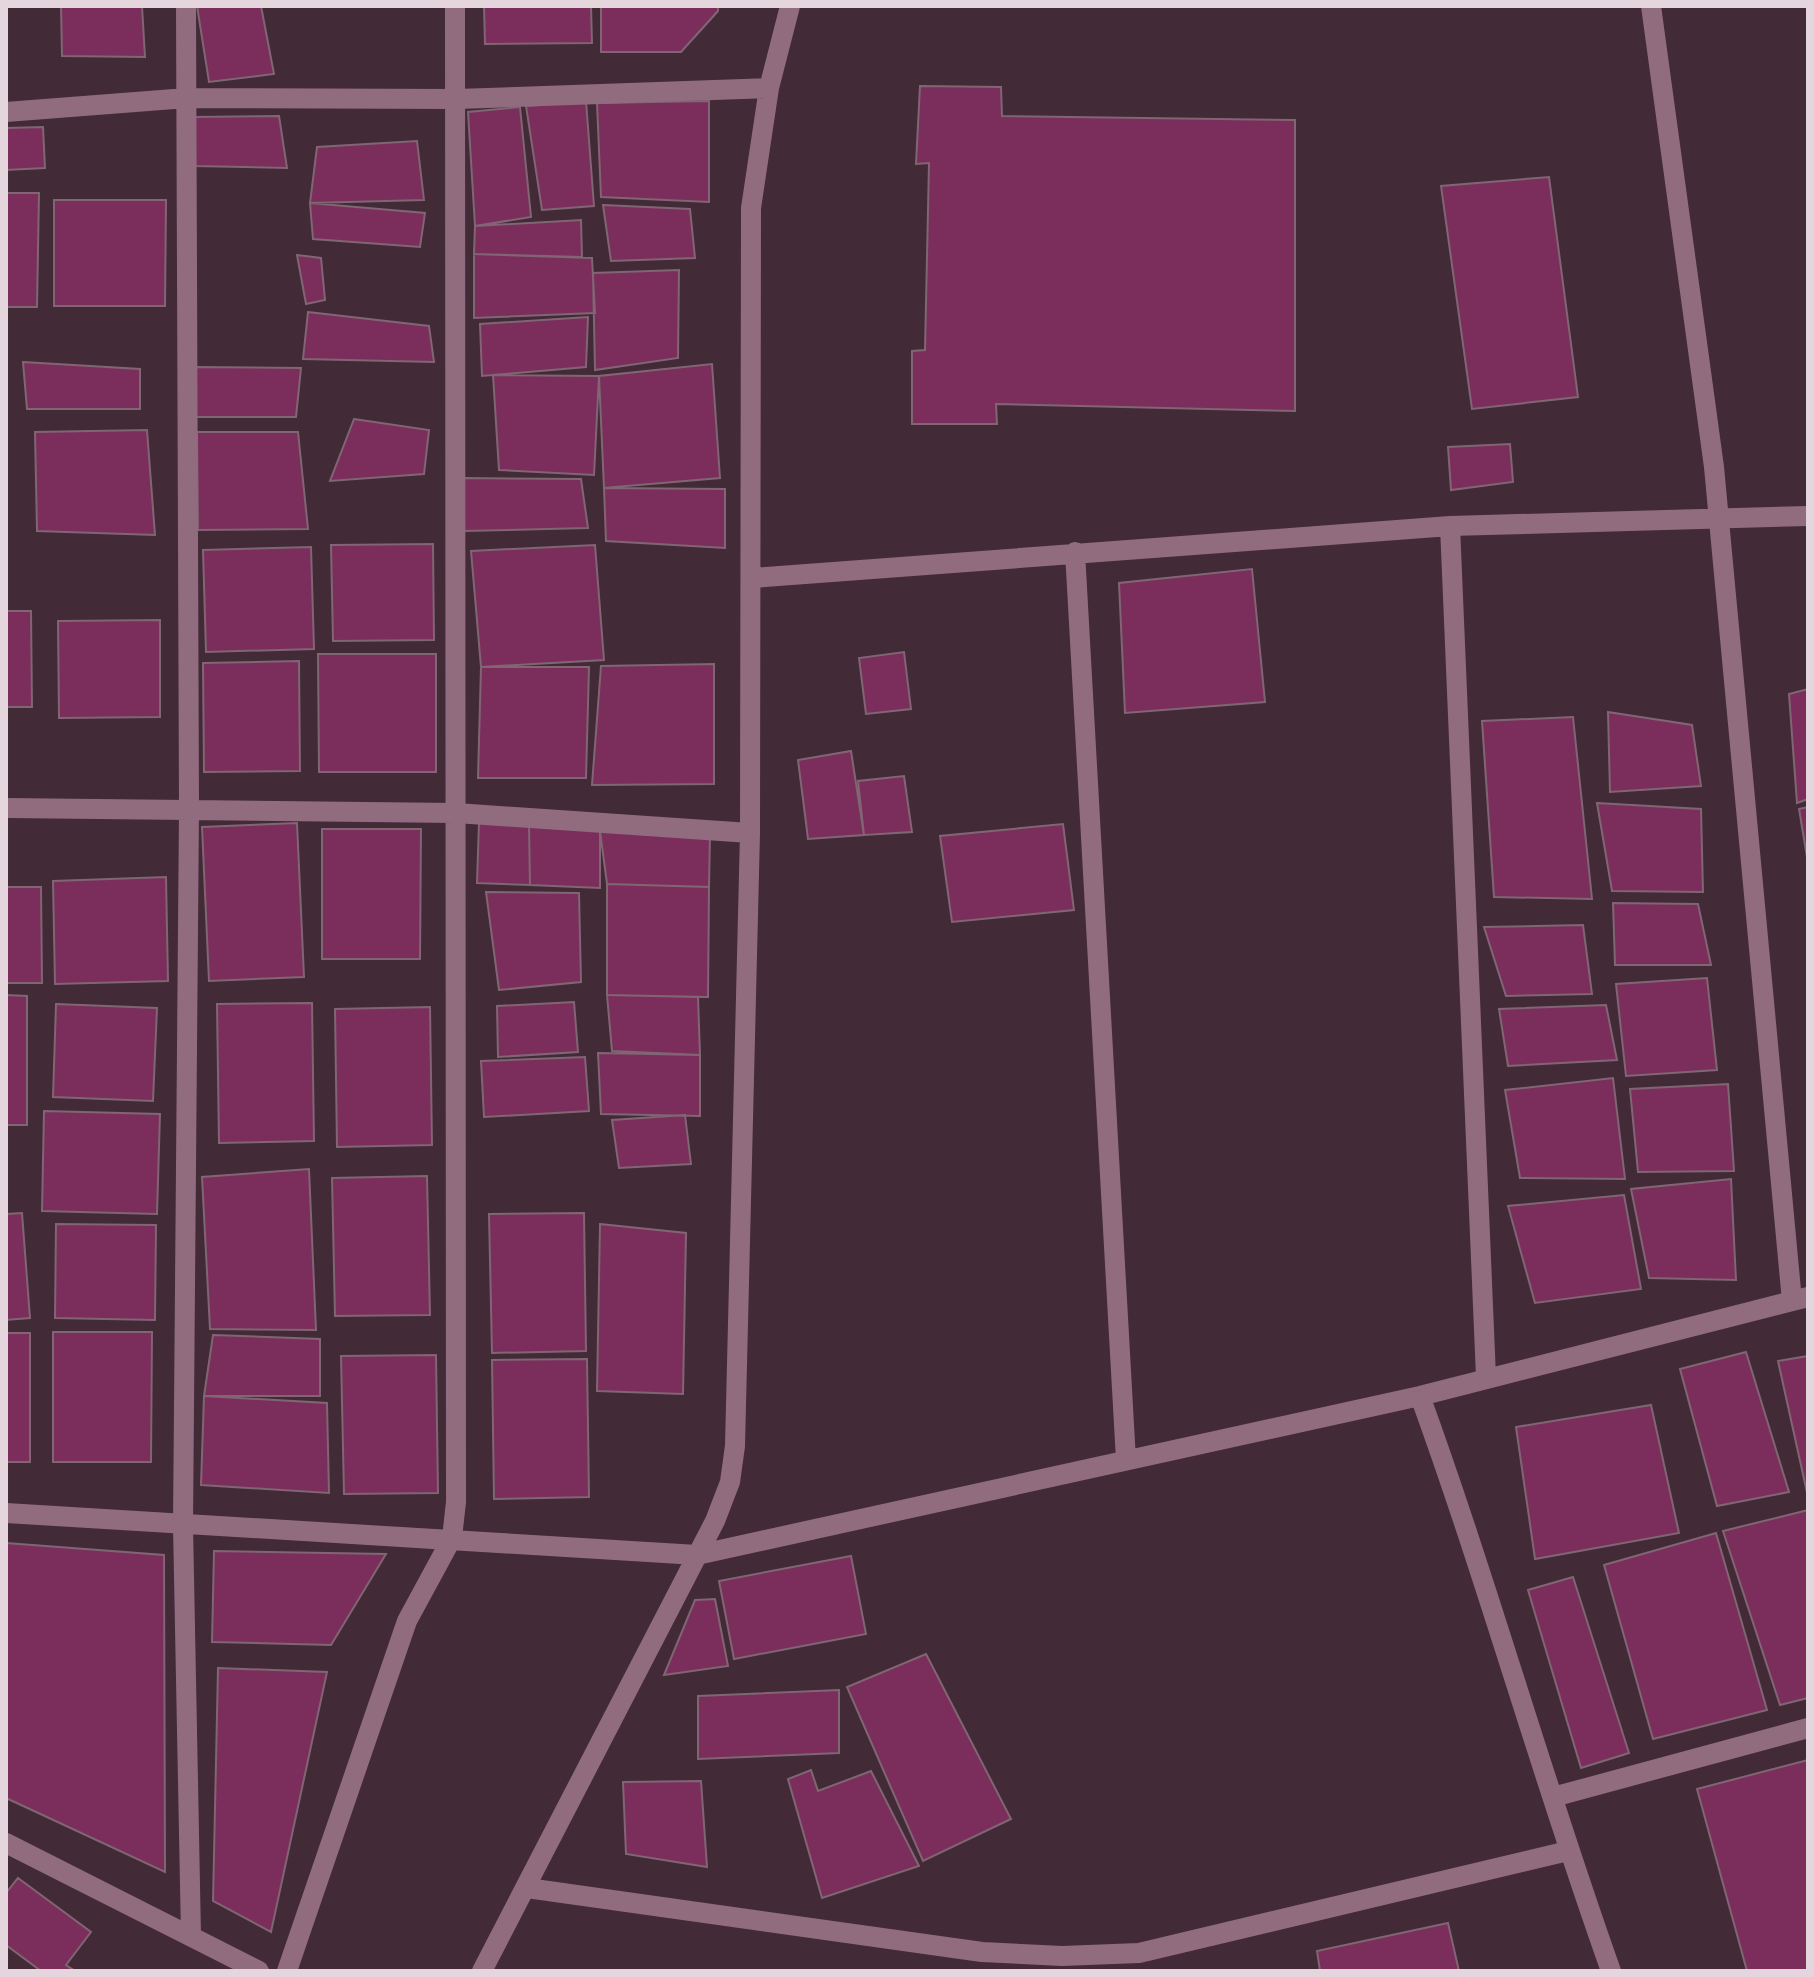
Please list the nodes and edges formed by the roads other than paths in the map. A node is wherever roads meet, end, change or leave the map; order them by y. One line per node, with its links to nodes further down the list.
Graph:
1 (186, 6): 6 (street)
2 (455, 6): 7 (street)
3 (790, 6): 5 (street)
4 (1651, 6): 10 (street)
5 (769, 88): 7 (street); 13 (street)
6 (187, 98): 7 (street); 8 (street); 15 (street)
7 (457, 99): 16 (street)
8 (6, 112)
9 (1808, 516): 10 (street)
10 (1719, 520): 11 (street); 18 (street)
11 (1450, 526): 12 (street); 19 (street)
12 (1075, 552): 13 (street); 21 (street)
13 (752, 578): 17 (street)
14 (6, 808): 15 (street)
15 (189, 809): 16 (street); 23 (street)
16 (456, 813): 17 (street); 24 (street)
17 (750, 833): 25 (street)
18 (1800, 1299): 19 (street)
19 (1486, 1377): 20 (street)
20 (1420, 1396): 21 (street); 27 (street)
21 (1126, 1460): 25 (street)
22 (6, 1513): 23 (street)
23 (183, 1525): 24 (street); 31 (street)
24 (452, 1538): 25 (street); 33 (street)
25 (697, 1555): 30 (street)
26 (1808, 1728): 27 (street)
27 (1553, 1797): 29 (street)
28 (6, 1843): 31 (street)
29 (1568, 1851): 30 (street); 35 (street)
30 (527, 1888): 34 (street)
31 (191, 1936): 32 (street)
32 (259, 1971)
33 (287, 1971)
34 (482, 1971)
35 (1611, 1971)

